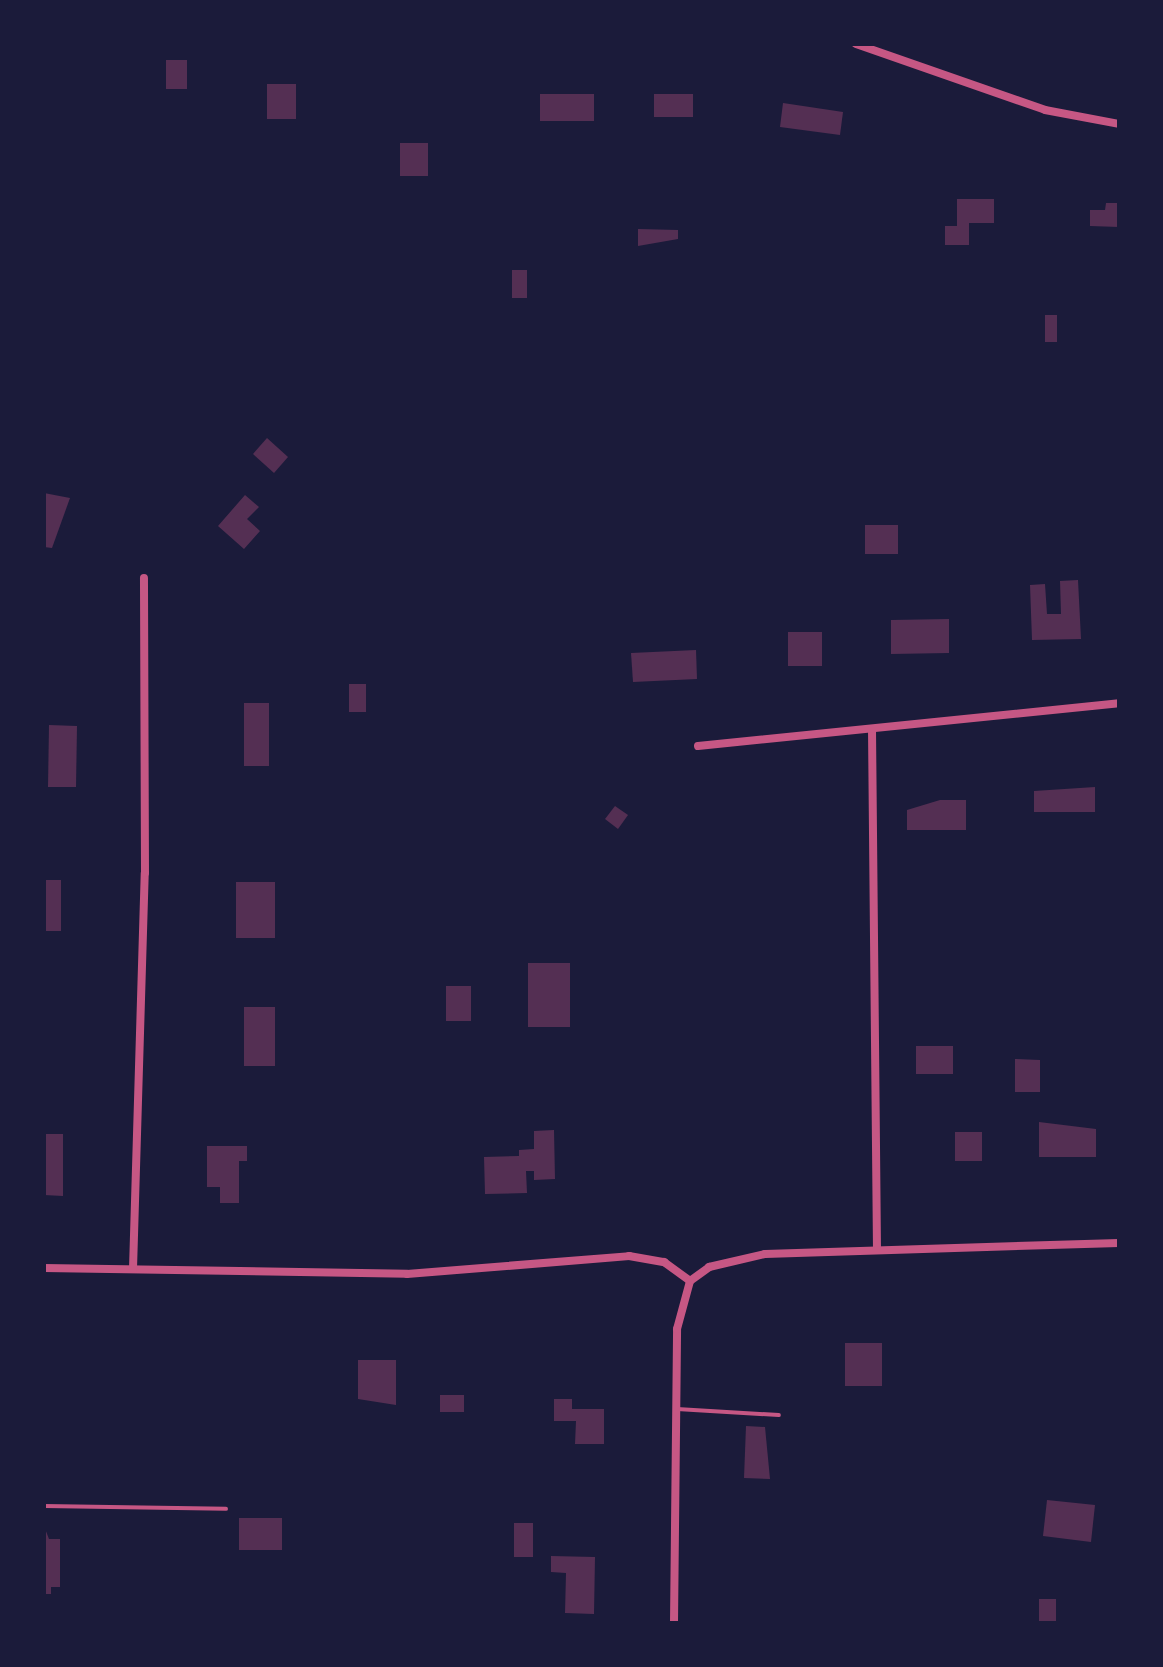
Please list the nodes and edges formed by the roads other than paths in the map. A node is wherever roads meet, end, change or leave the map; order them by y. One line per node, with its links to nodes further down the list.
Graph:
1 (856, 44): 2 (street)
2 (1119, 124)
3 (144, 578): 10 (street)
4 (1119, 703): 5 (street)
5 (872, 729): 6 (street); 8 (street)
6 (698, 746)
7 (1119, 1243): 8 (street)
8 (877, 1250): 11 (street)
9 (44, 1268): 10 (street)
10 (133, 1269): 11 (street)
11 (690, 1281): 12 (street)
12 (677, 1409): 13 (lane); 16 (street)
13 (779, 1415)
14 (44, 1506): 15 (lane)
15 (226, 1509)
16 (674, 1623)

